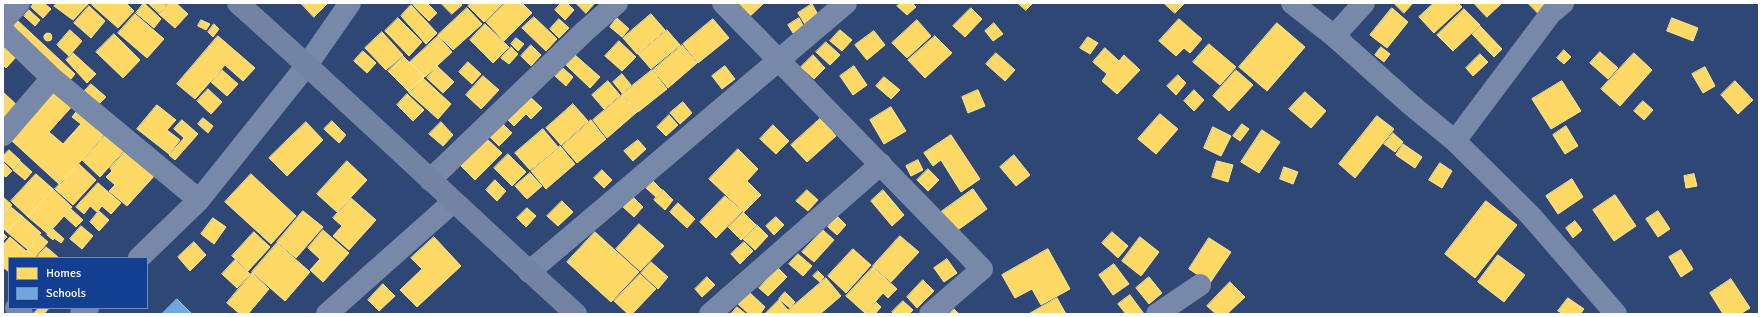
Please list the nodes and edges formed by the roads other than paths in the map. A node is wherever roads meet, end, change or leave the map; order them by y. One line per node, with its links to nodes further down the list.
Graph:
1 (19, 3): 10 (street)
2 (238, 3): 14 (street)
3 (350, 3): 14 (street)
4 (616, 3): 19 (street)
5 (723, 3): 13 (street)
6 (846, 3): 13 (street)
7 (1292, 3): 12 (street)
8 (1364, 3): 12 (street)
9 (1562, 3): 17 (street)
10 (3, 21)
11 (3, 31): 15 (street)
12 (1334, 36): 17 (street)
13 (778, 60): 18 (street); 23 (street)
14 (307, 65): 19 (street); 20 (street)
15 (52, 78): 16 (street); 20 (street)
16 (3, 135)
17 (1455, 141): 30 (street)
18 (881, 164): 27 (street); 28 (street)
19 (430, 180): 21 (street)
20 (199, 200): 22 (street)
21 (453, 202): 23 (street); 25 (street)
22 (140, 257)
23 (529, 272): 26 (street)
24 (1200, 285): 29 (street)
25 (326, 314)
26 (576, 314)
27 (710, 314)
28 (930, 314)
29 (1157, 314)
30 (1616, 314)

